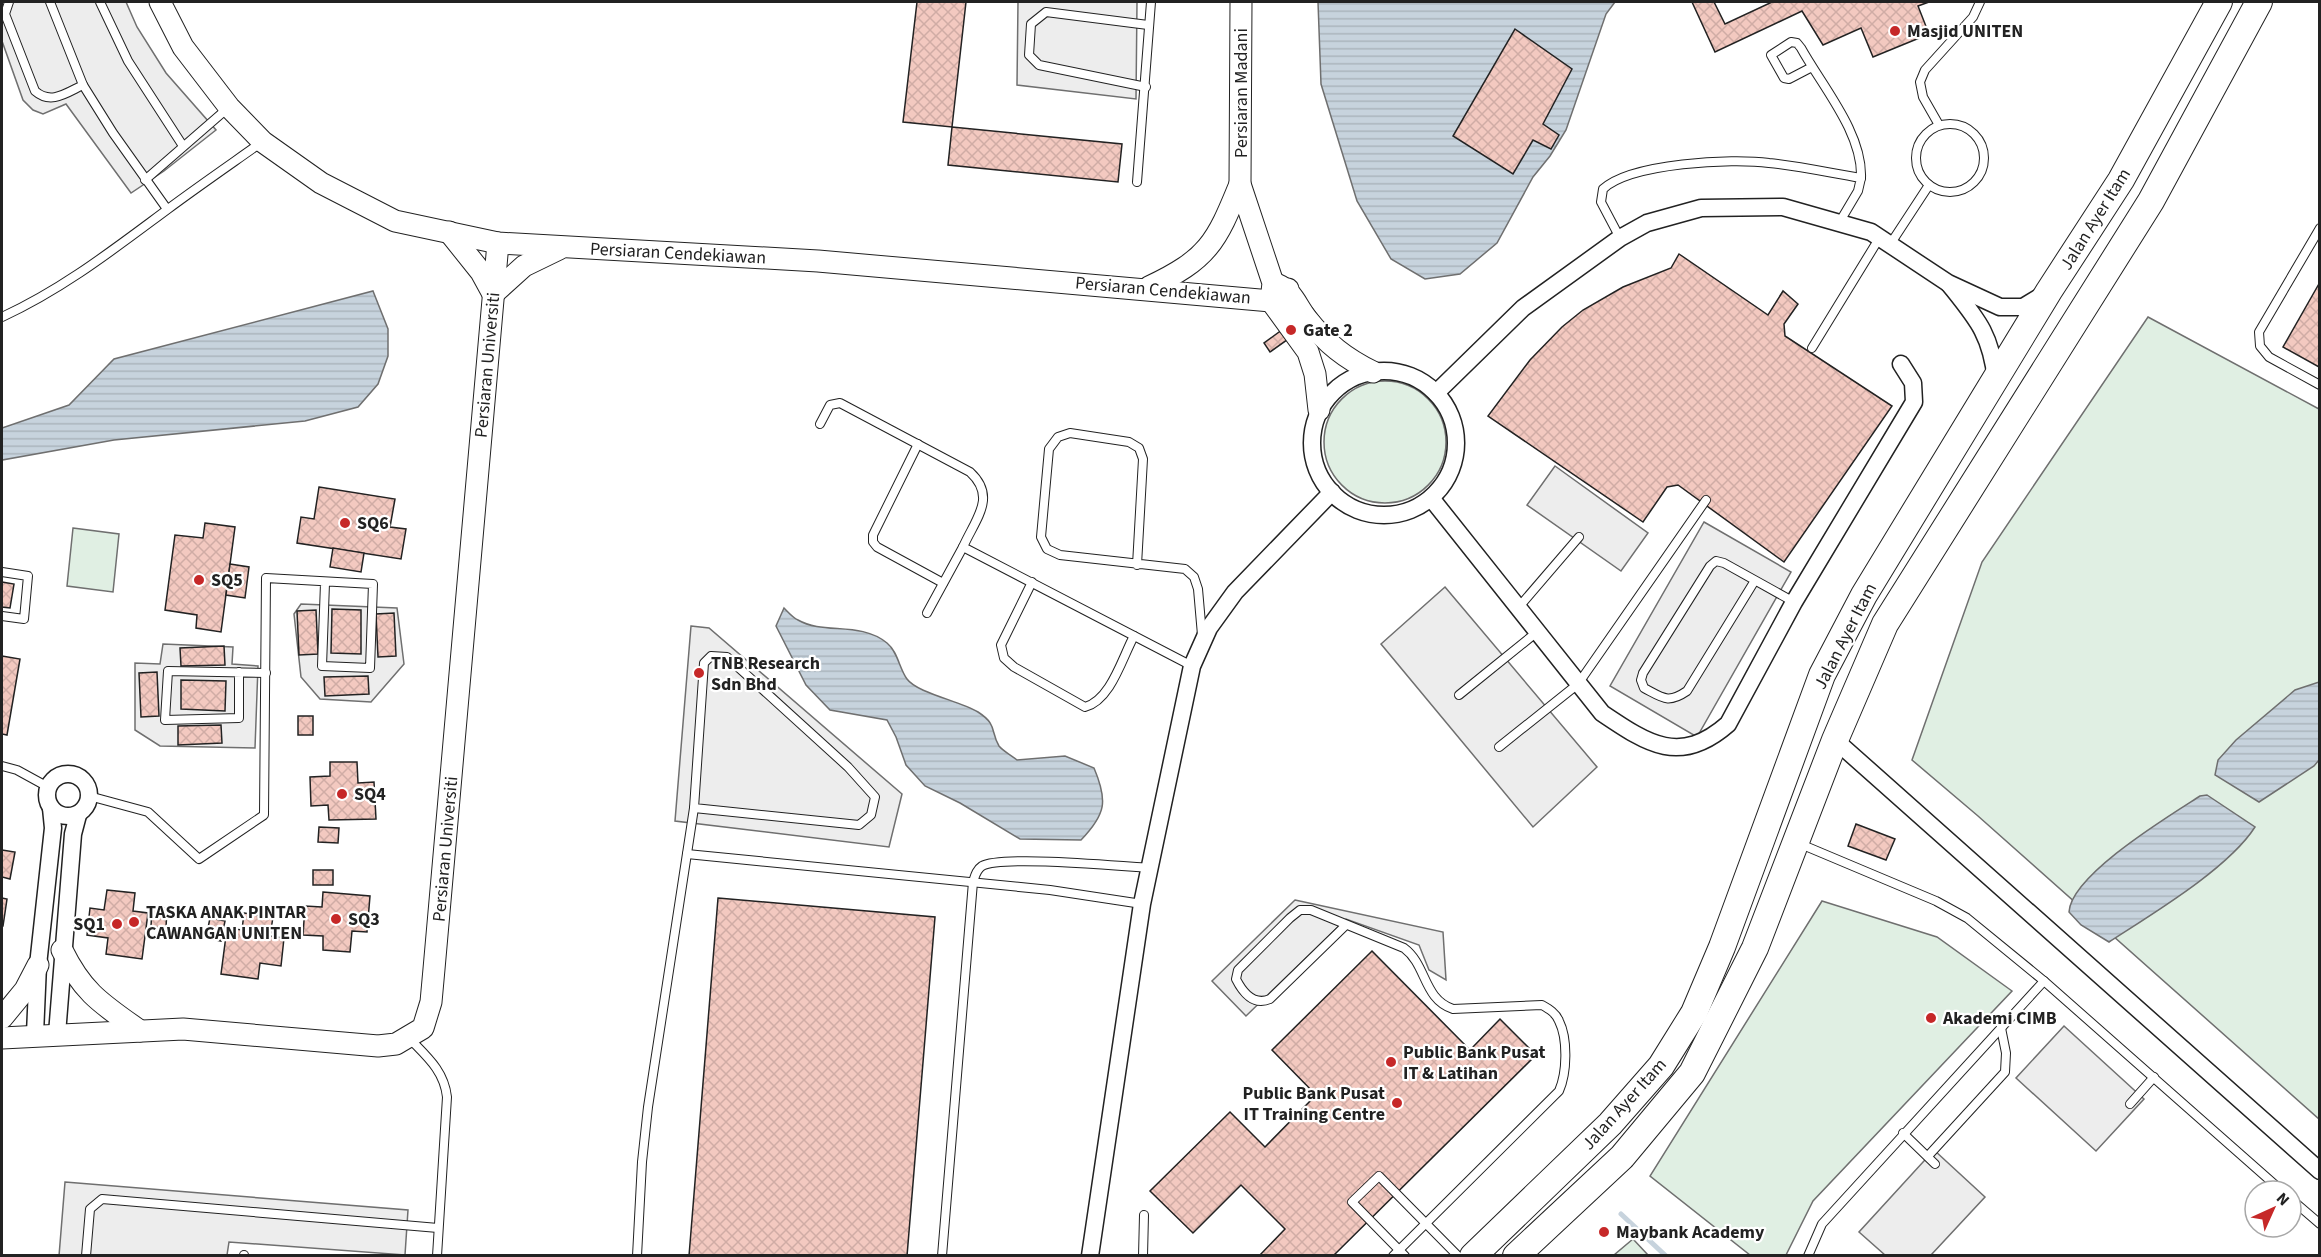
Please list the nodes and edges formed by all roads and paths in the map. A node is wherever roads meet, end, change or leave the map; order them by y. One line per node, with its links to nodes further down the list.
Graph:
1 (9, 2): 12 (lane)
2 (50, 2): 12 (lane)
3 (100, 2): 17 (lane)
4 (160, 2): 14 (street, Persiaran Cendekiawan)
5 (1151, 2): 10 (lane)
6 (1241, 2): 21 (street, Persiaran Madani)
7 (1980, 2): 15 (lane)
8 (2219, 2): 34 (main road, Jalan Ayer Itam)
9 (2259, 2): 69 (main road, Jalan Ayer Itam)
10 (1148, 25): 13 (lane); 13 (lane)
11 (1812, 67): 11 (lane); 18 (lane)
12 (83, 85): 19 (lane)
13 (1146, 87): 20 (lane)
14 (229, 107): 16 (street, Persiaran Cendekiawan); 17 (lane)
15 (1939, 125): 22 (lane); 22 (lane)
16 (263, 142): 23 (lane); 26 (street, Persiaran Cendekiawan)
17 (183, 146): 19 (lane)
18 (1861, 178): 24 (lane); 27 (lane)
19 (145, 180): 23 (lane)
20 (1137, 182)
21 (1240, 184): 32 (street); 33 (street)
22 (1929, 185): 28 (lane)
23 (167, 209): 36 (lane)
24 (1839, 223): 27 (street); 28 (street)
25 (2319, 228): 41 (lane)
26 (449, 232): 29 (street, Persiaran Cendekiawan); 35 (street)
27 (1620, 238): 42 (street)
28 (1886, 240): 31 (street); 37 (lane)
29 (498, 243): 30 (street, Persiaran Cendekiawan); 35 (street, Persiaran Universiti)
30 (565, 247): 32 (street, Persiaran Cendekiawan); 35 (street)
31 (1948, 283): 34 (street); 40 (street)
32 (1147, 288): 33 (street, Persiaran Cendekiawan)
33 (1277, 291): 39 (street); 43 (street)
34 (2049, 291): 40 (main road, Jalan Ayer Itam)
35 (493, 294): 91 (street, Persiaran Universiti)
36 (2, 317)
37 (1812, 348)
38 (1901, 364): 57 (street)
39 (1373, 372): 42 (street); 43 (street)
40 (1996, 381): 113 (main road, Jalan Ayer Itam)
41 (2319, 386)
42 (1436, 393): 47 (street)
43 (1319, 410): 46 (street)
44 (820, 424): 45 (lane)
45 (918, 444): 50 (lane); 56 (lane)
46 (1332, 492): 47 (street); 63 (street)
47 (1431, 498): 58 (street)
48 (1706, 500): 67 (lane)
49 (1579, 537): 58 (lane)
50 (963, 547): 53 (lane); 56 (lane)
51 (1137, 565): 51 (lane); 63 (lane)
52 (2, 572): 60 (lane)
53 (1032, 582): 62 (lane); 62 (lane)
54 (1754, 582): 54 (lane); 57 (lane)
55 (325, 583): 55 (lane); 66 (lane)
56 (944, 583): 59 (lane)
57 (1794, 602): 67 (street)
58 (1518, 608): 61 (street)
59 (927, 613)
60 (2, 616)
61 (1537, 632): 67 (street); 68 (lane)
62 (1134, 636): 64 (lane)
63 (1202, 644): 64 (street)
64 (1192, 666): 79 (street)
65 (239, 672): 65 (lane); 66 (lane)
66 (266, 673): 73 (lane)
67 (1578, 684): 70 (lane)
68 (1459, 695)
69 (1835, 740): 77 (main road, Jalan Ayer Itam); 98 (street)
70 (1499, 747)
71 (2, 766): 72 (lane)
72 (48, 787): 73 (street); 74 (street)
73 (89, 796): 76 (street)
74 (51, 808): 76 (street); 84 (street)
75 (694, 808): 75 (lane); 78 (lane)
76 (78, 815): 83 (street)
77 (1796, 842): 85 (lane); 114 (main road, Jalan Ayer Itam)
78 (687, 854): 80 (lane); 108 (lane)
79 (1149, 868): 80 (lane); 81 (street)
80 (973, 882): 81 (lane); 109 (lane)
81 (1142, 904): 110 (street)
82 (1346, 925): 82 (lane); 102 (lane)
83 (62, 950): 88 (street); 90 (street)
84 (38, 965): 86 (street); 89 (street)
85 (2044, 981): 87 (lane); 93 (lane)
86 (2, 1018)
87 (2001, 1028): 95 (lane); 96 (lane)
88 (140, 1031): 90 (street, Persiaran Universiti); 91 (street, Persiaran Universiti)
89 (34, 1034): 90 (street, Persiaran Universiti); 92 (street, Persiaran Universiti)
90 (57, 1034)
91 (408, 1036): 104 (lane)
92 (2, 1038)
93 (2154, 1077): 94 (lane); 99 (lane)
94 (2130, 1104)
95 (1903, 1133): 96 (lane); 115 (lane)
96 (1928, 1156): 97 (lane)
97 (1935, 1164)
98 (2319, 1171)
99 (2269, 1179)
100 (2303, 1209): 103 (lane)
101 (1144, 1215): 111 (lane)
102 (1427, 1224): 105 (lane); 105 (lane); 112 (lane)
103 (2319, 1224)
104 (438, 1228): 106 (lane); 107 (lane)
105 (1399, 1254)
106 (86, 1256)
107 (437, 1256)
108 (637, 1256)
109 (942, 1256)
110 (1090, 1256)
111 (1143, 1256)
112 (1458, 1256)
113 (1473, 1256)
114 (1516, 1256)
115 (1808, 1256)

